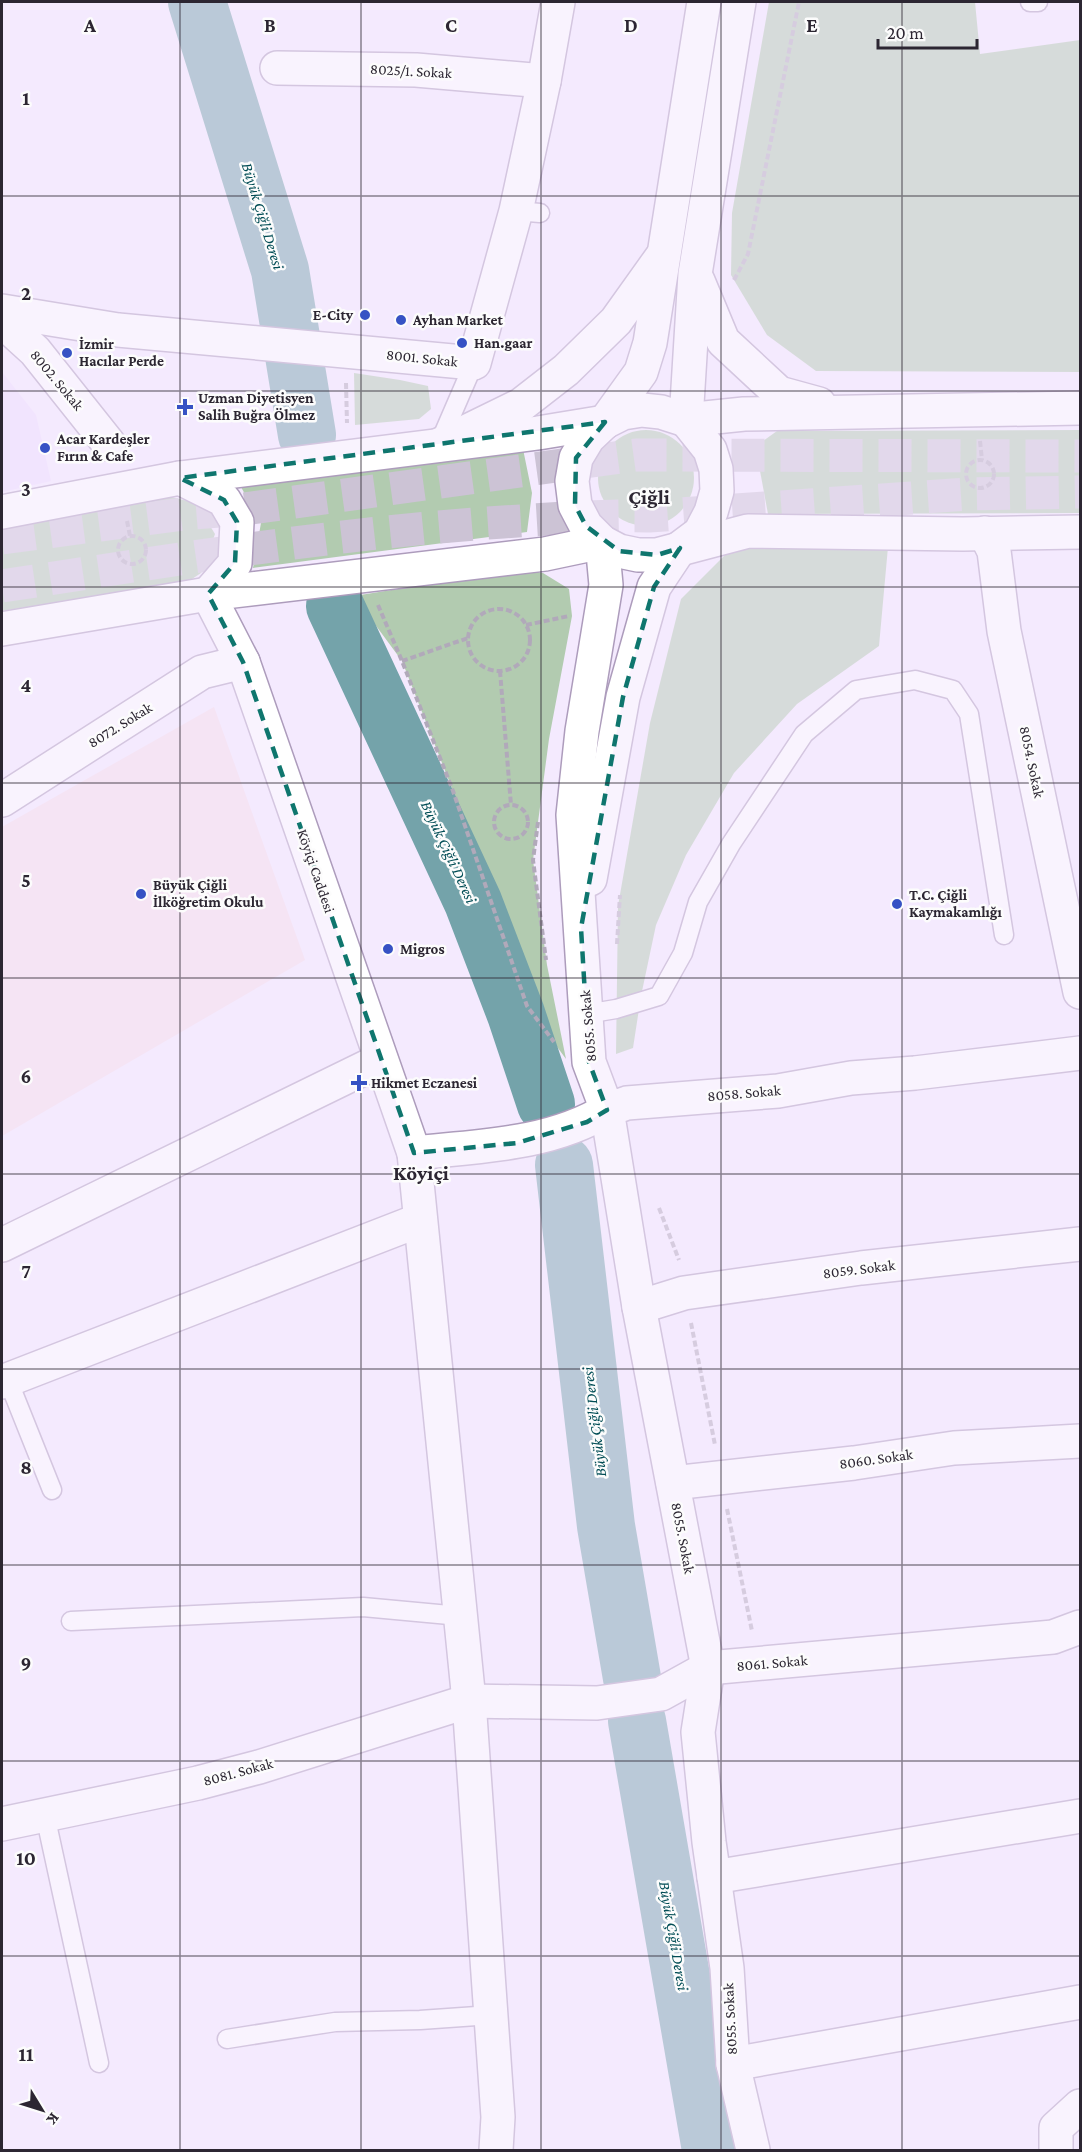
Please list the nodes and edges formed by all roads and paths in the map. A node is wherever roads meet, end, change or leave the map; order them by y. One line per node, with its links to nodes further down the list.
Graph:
1 (558, 2): 8 (street, 8001. Sokak)
2 (704, 2): 9 (street)
3 (739, 2): 10 (street)
4 (799, 2): 11 (path)
5 (1030, 2): 6 (lane)
6 (1038, 2)
7 (277, 68): 8 (street, 8025/1. Sokak)
8 (544, 81): 15 (street, 8001. Sokak)
9 (664, 254): 19 (street); 22 (street)
10 (695, 273): 17 (street); 18 (street)
11 (733, 282)
12 (2, 311): 14 (street, 8001. Sokak)
13 (2, 321): 21 (street, 8002. Sokak)
14 (347, 363): 15 (street, 8001. Sokak); 20 (path)
15 (474, 363): 22 (lane)
16 (1080, 408): 17 (street)
17 (845, 412): 18 (street)
18 (686, 420): 19 (street); 30 (street)
19 (605, 422): 22 (street); 29 (street)
20 (347, 432)
21 (109, 444)
22 (439, 445): 24 (street)
23 (990, 463): 23 (path)
24 (180, 478): 25 (street); 31 (street)
25 (2, 512)
26 (1080, 532): 27 (street)
27 (985, 533): 30 (street); 46 (street, 8054. Sokak)
28 (139, 538): 28 (path)
29 (602, 542): 30 (street); 31 (street); 44 (street)
30 (680, 548): 44 (street)
31 (208, 594): 35 (street); 38 (street, Köyiçi Caddesi)
32 (374, 596): 37 (path)
33 (572, 616): 34 (path)
34 (526, 626): 36 (path); 39 (path)
35 (2, 629)
36 (468, 638): 37 (path); 39 (path)
37 (402, 661): 48 (path)
38 (243, 662): 40 (street, 8072. Sokak); 50 (street, Köyiçi Caddesi)
39 (500, 671): 41 (path)
40 (2, 800)
41 (510, 805): 42 (path); 42 (path)
42 (527, 818): 43 (path)
43 (538, 819)
44 (581, 928): 47 (street, 8055. Sokak)
45 (1004, 935): 47 (lane)
46 (1080, 992)
47 (586, 1014): 51 (street, 8055. Sokak)
48 (560, 1050)
49 (1080, 1053): 51 (street, 8058. Sokak)
50 (381, 1060): 52 (street, Köyiçi Caddesi); 55 (street)
51 (597, 1116): 52 (street, 8058. Sokak); 56 (street, 8055. Sokak)
52 (414, 1153): 53 (street, Köyiçi Caddesi)
53 (420, 1220): 57 (street); 61 (street, Köyiçi Caddesi)
54 (1080, 1244): 56 (street, 8059. Sokak)
55 (2, 1245)
56 (639, 1307): 59 (street, 8055. Sokak)
57 (5, 1381): 60 (lane)
58 (1080, 1441): 59 (street, 8060. Sokak)
59 (673, 1483): 64 (street, 8055. Sokak)
60 (52, 1490)
61 (460, 1616): 62 (lane); 65 (street, Köyiçi Caddesi)
62 (71, 1621)
63 (1080, 1627): 64 (street, 8061. Sokak)
64 (708, 1668): 65 (street, 8061. Sokak); 69 (street, 8055. Sokak)
65 (469, 1701): 66 (street, 8081. Sokak); 71 (street, Köyiçi Caddesi)
66 (45, 1815): 68 (street, 8081. Sokak); 73 (lane)
67 (1080, 1816): 69 (street)
68 (2, 1824)
69 (714, 1877): 74 (street, 8055. Sokak)
70 (1080, 2001): 74 (street)
71 (491, 2015): 72 (lane); 76 (street, Köyiçi Caddesi)
72 (227, 2039)
73 (99, 2063)
74 (733, 2064): 77 (street, 8055. Sokak)
75 (1080, 2106): 78 (street)
76 (496, 2151)
77 (753, 2151)
78 (1056, 2151)

